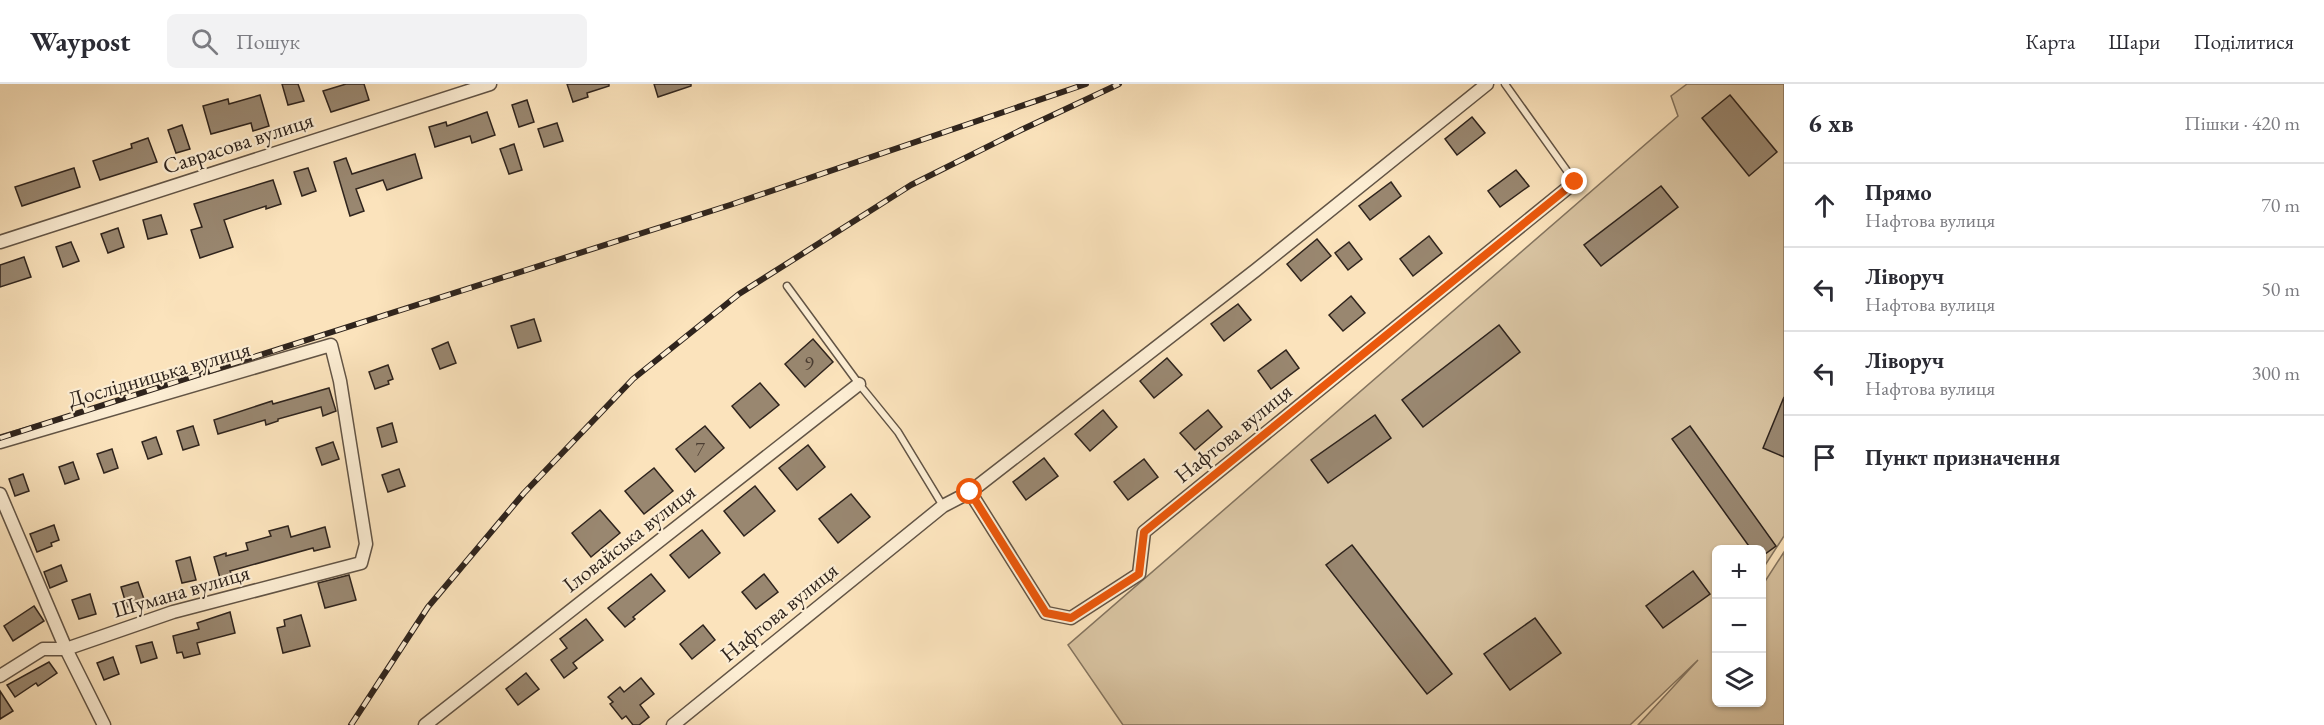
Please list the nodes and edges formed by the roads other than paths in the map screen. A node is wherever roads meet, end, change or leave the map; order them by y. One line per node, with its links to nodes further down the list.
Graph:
1 (490, 84): 5 (street, Саврасова вулиця)
2 (1487, 84): 9 (street, Нафтова вулиця)
3 (1505, 84): 4 (lane)
4 (1575, 182): 9 (street, Нафтова вулиця)
5 (0, 242)
6 (787, 286): 7 (lane)
7 (859, 384): 11 (lane); 16 (street, Іловайська вулиця)
8 (0, 442): 12 (street, Дослідницька вулиця)
9 (970, 492): 11 (street, Нафтова вулиця)
10 (0, 494): 13 (street)
11 (943, 506): 17 (street, Нафтова вулиця)
12 (366, 544): 13 (street, Шумана вулиця)
13 (66, 649): 14 (street, Шумана вулиця); 15 (street)
14 (0, 676)
15 (104, 725)
16 (425, 725)
17 (673, 725)

